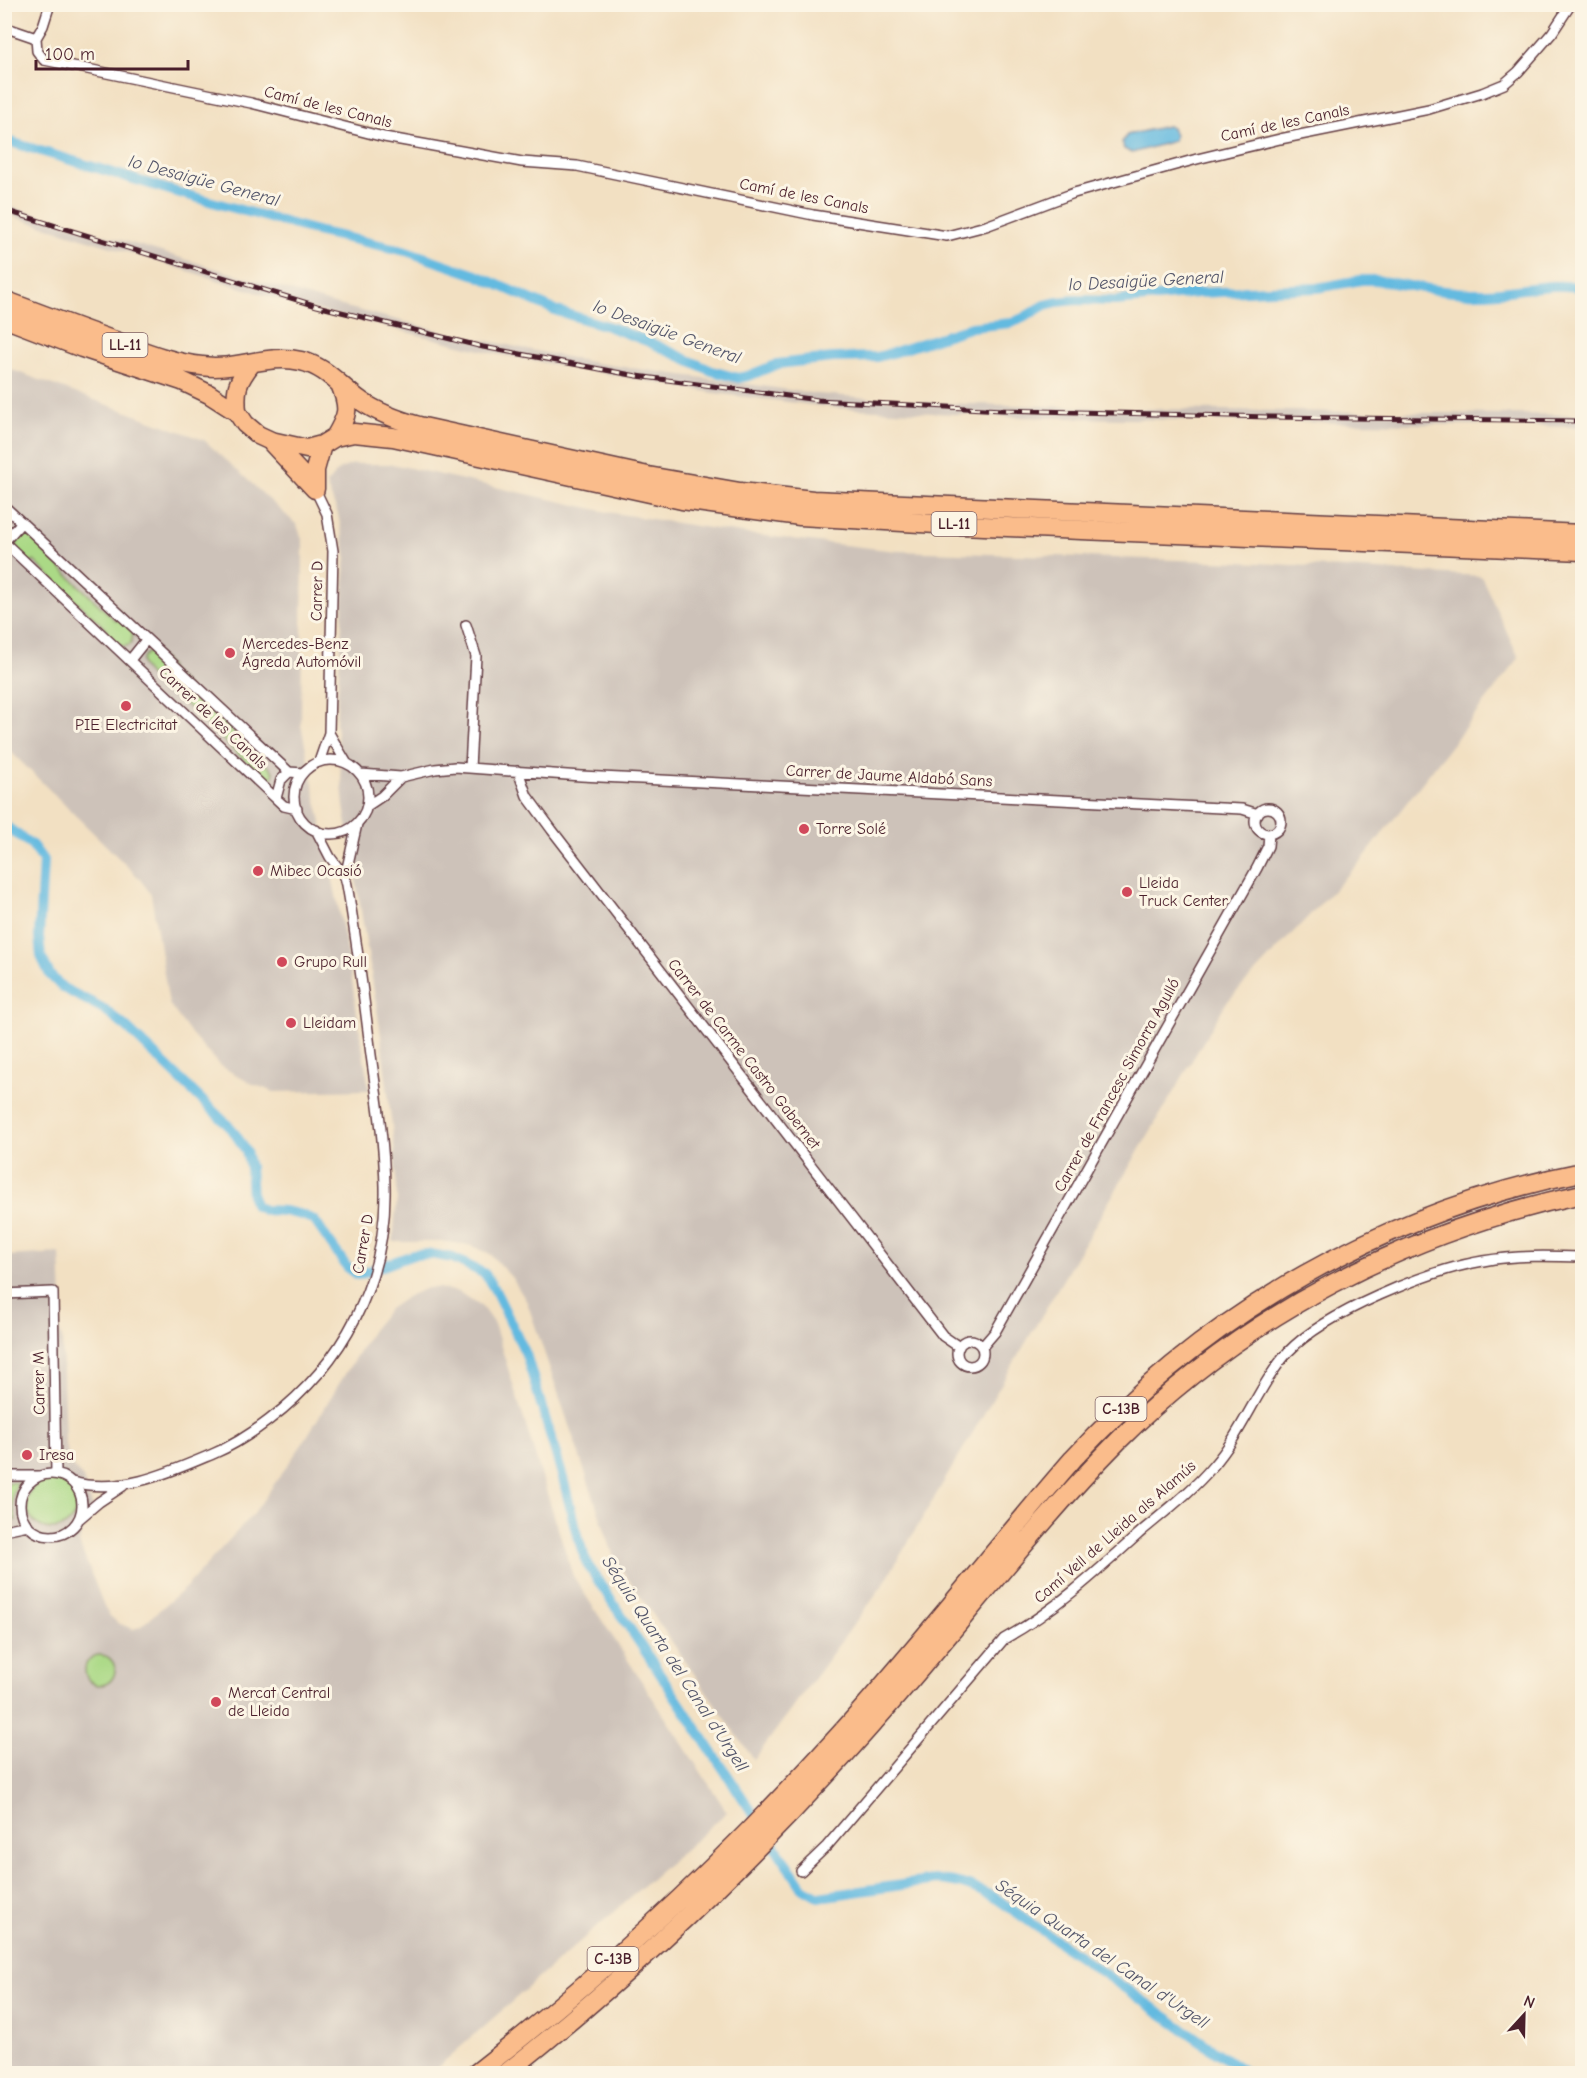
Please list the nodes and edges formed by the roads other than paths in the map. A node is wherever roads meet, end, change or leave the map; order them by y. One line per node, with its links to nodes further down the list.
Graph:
1 (50, 4): 4 (street)
2 (1571, 4): 4 (street, Camí de les Canals)
3 (4, 27): 4 (street)
4 (36, 38)
5 (4, 300): 7 (highway, LL-11)
6 (4, 318): 9 (highway, LL-11)
7 (251, 364): 8 (highway, LL-11); 9 (highway)
8 (340, 384): 11 (highway); 15 (highway, LL-11)
9 (237, 412): 10 (highway, LL-11)
10 (271, 441): 11 (highway, LL-11); 12 (highway)
11 (328, 441): 12 (highway); 17 (highway, LL-11)
12 (315, 489): 21 (street, Carrer D)
13 (4, 506): 14 (street, Carrer de les Canals)
14 (22, 522): 16 (street, Carrer de les Canals); 19 (street, Carrer de les Canals)
15 (1582, 534)
16 (4, 542): 20 (street, Carrer de les Canals)
17 (1582, 551)
18 (466, 625): 24 (street)
19 (146, 640): 20 (street); 26 (street, Carrer de les Canals)
20 (130, 660): 30 (street, Carrer de les Canals)
21 (329, 733): 22 (street, Carrer D); 23 (street)
22 (319, 762): 23 (street); 27 (street)
23 (346, 763): 28 (street)
24 (470, 768): 25 (street, Carrer de Jaume Aldabó Sans); 29 (street, Carrer de Jaume Aldabó Sans)
25 (518, 771): 33 (street, Carrer de Jaume Aldabó Sans); 42 (street, Carrer de Carme Castro Gabernet)
26 (289, 772): 27 (street, Carrer de les Canals); 30 (street, Carrer de les Canals)
27 (303, 773): 32 (street)
28 (361, 774): 29 (street); 31 (street)
29 (401, 777): 31 (street)
30 (276, 798): 32 (street, Carrer de les Canals)
31 (367, 806): 34 (street)
32 (297, 809): 35 (street)
33 (1258, 814): 36 (street); 36 (street)
34 (358, 823): 35 (street); 37 (street, Carrer D)
35 (316, 830): 37 (street, Carrer D)
36 (1269, 834): 43 (street, Carrer de Francesc Simorra Agulló)
37 (345, 877): 48 (street, Carrer D)
38 (1582, 1172): 52 (highway, C-13B)
39 (1582, 1194): 52 (highway, C-13B)
40 (1582, 1257): 53 (street, Camí Vell de Lleida als Alamús)
41 (4, 1294): 44 (street, Carrer M)
42 (959, 1347): 43 (street); 43 (street)
43 (982, 1347)
44 (56, 1474): 46 (street); 47 (street)
45 (4, 1476): 46 (street)
46 (42, 1476): 50 (street)
47 (72, 1482): 48 (street, Carrer D); 49 (street)
48 (123, 1486): 49 (street, Carrer D)
49 (79, 1519): 50 (street)
50 (28, 1525): 51 (street)
51 (4, 1530)
52 (750, 1843): 54 (highway, C-13B); 55 (highway, C-13B)
53 (801, 1871)
54 (475, 2073)
55 (505, 2073)

